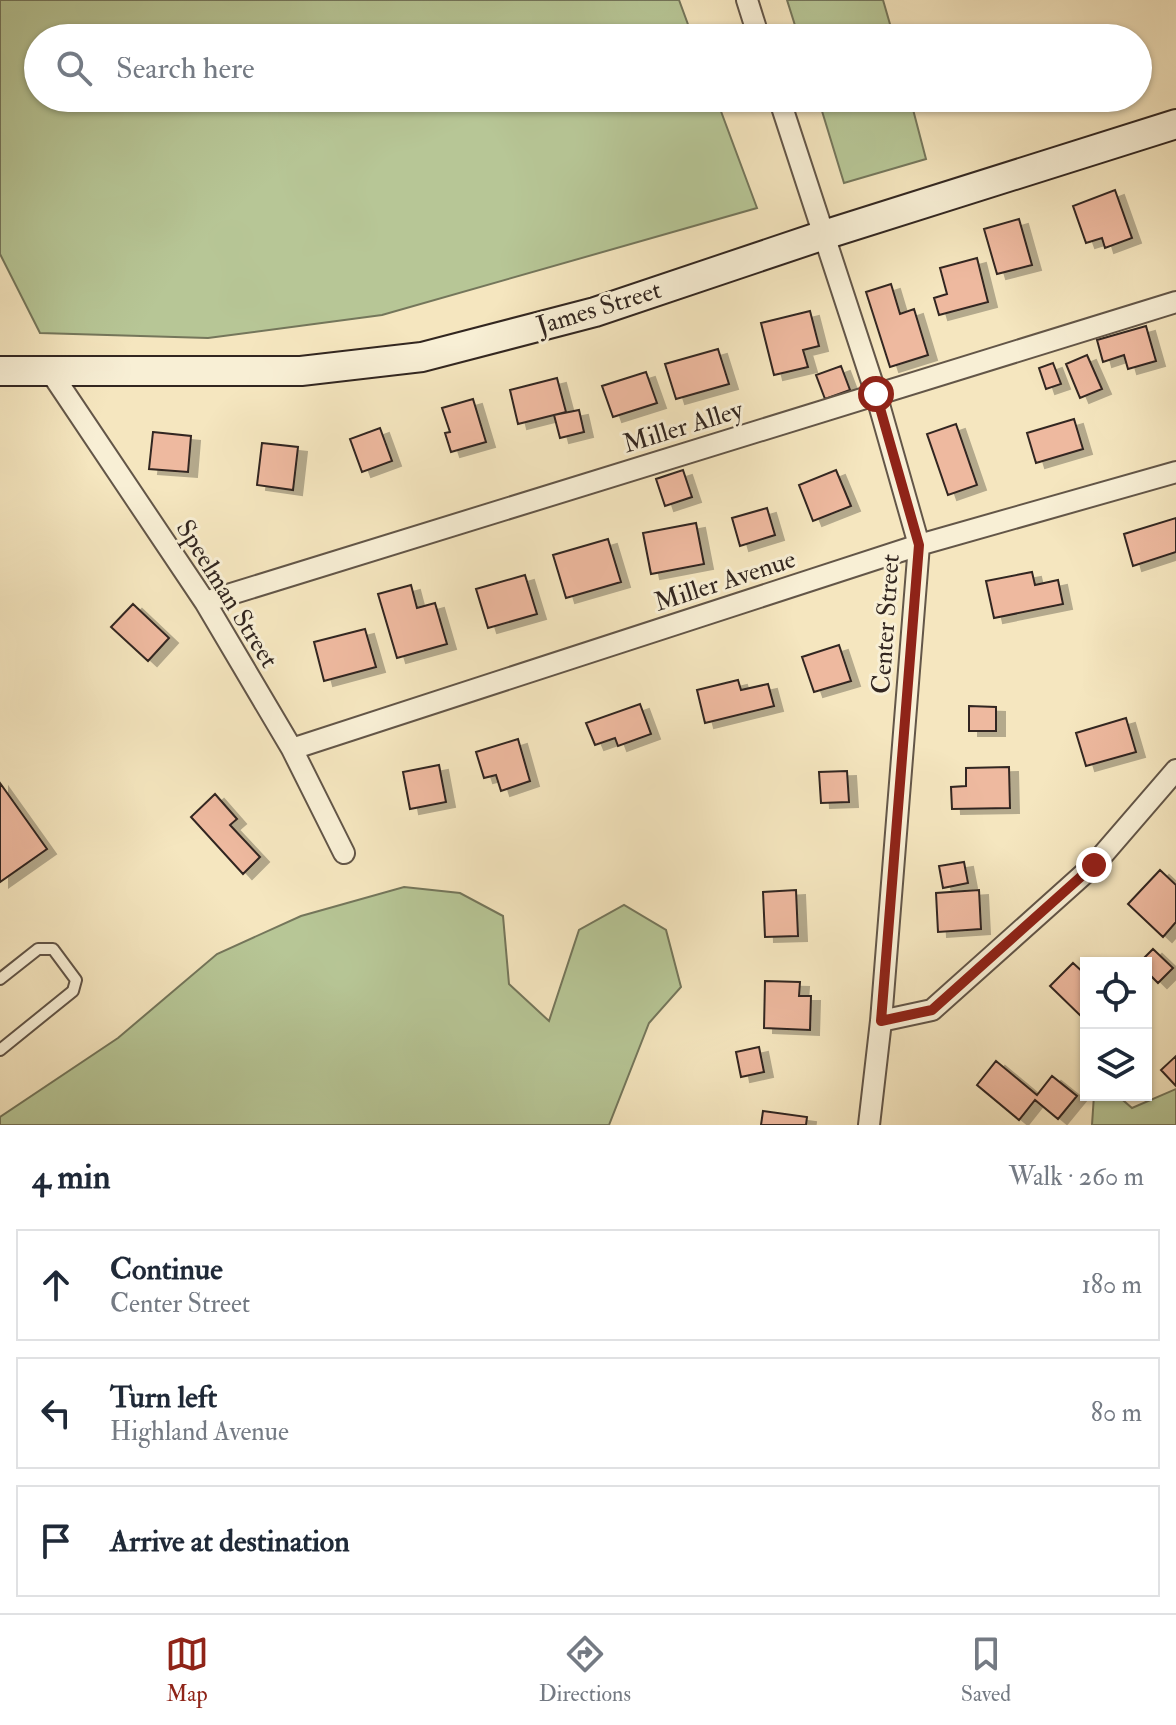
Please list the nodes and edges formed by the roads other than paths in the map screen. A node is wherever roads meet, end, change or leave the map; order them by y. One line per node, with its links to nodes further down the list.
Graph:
1 (747, 0): 2 (street)
2 (755, 24)
3 (784, 112): 5 (street, Center Street)
4 (1176, 124): 5 (street, James Street)
5 (824, 235): 8 (street, James Street); 9 (street, Center Street)
6 (1176, 302): 9 (street, Miller Alley)
7 (0, 371): 8 (street, James Street)
8 (50, 371): 12 (street, Speelman Street)
9 (876, 394): 11 (street, Center Street); 12 (street, Miller Alley)
10 (1176, 472): 11 (street, Miller Avenue)
11 (919, 545): 13 (street, Miller Avenue); 17 (street, Center Street)
12 (205, 602): 13 (street, Speelman Street)
13 (292, 749): 15 (street, Speelman Street)
14 (1176, 770): 17 (street)
15 (344, 853)
16 (0, 979): 18 (lane)
17 (881, 1021): 19 (street, Center Street)
18 (0, 1050)
19 (869, 1125)

